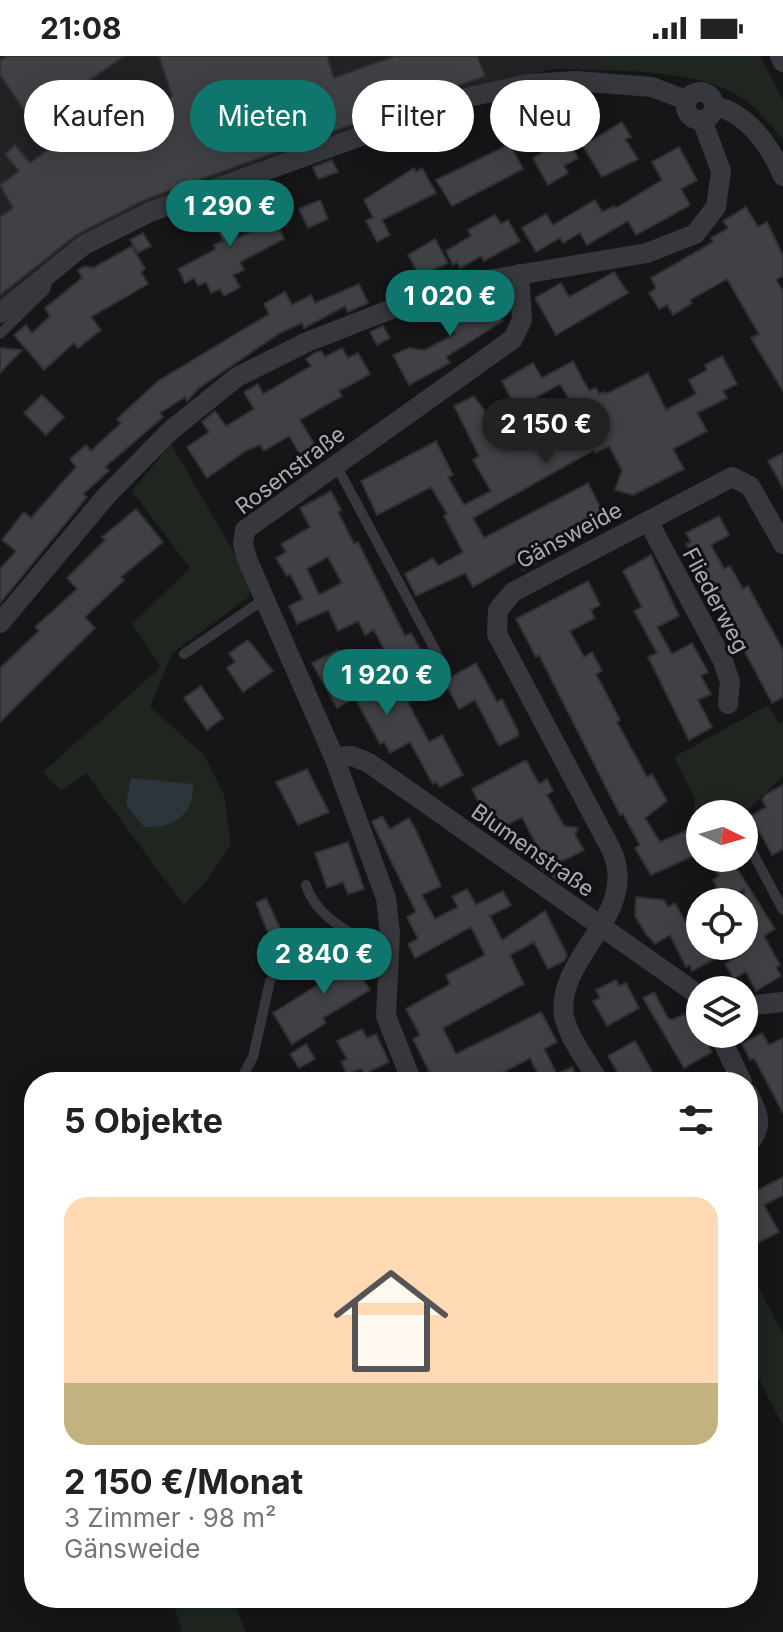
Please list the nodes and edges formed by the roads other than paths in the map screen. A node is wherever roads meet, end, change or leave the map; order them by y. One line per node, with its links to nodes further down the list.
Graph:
1 (780, 56): 2 (street)
2 (783, 62)
3 (708, 113): 4 (street); 5 (street); 6 (street)
4 (783, 176)
5 (50, 270): 7 (street); 8 (lane)
6 (519, 274): 9 (street, Rosenstraße); 13 (street)
7 (0, 313)
8 (0, 334)
9 (336, 465): 12 (street, Rosenstraße); 15 (lane)
10 (648, 521): 11 (street, Gänsweide); 16 (street, Fliederweg); 21 (street, Gänsweide)
11 (783, 544)
12 (263, 600): 14 (lane); 17 (street, Rosenstraße)
13 (0, 623)
14 (184, 654)
15 (441, 661)
16 (728, 704)
17 (334, 757): 21 (street, Blumenstraße); 22 (street, Rosenstraße)
18 (758, 863): 20 (lane)
19 (306, 885): 22 (lane)
20 (783, 910)
21 (601, 927): 24 (street, Blumenstraße); 30 (street)
22 (389, 948): 29 (street, Rosenstraße)
23 (270, 981): 28 (lane)
24 (686, 986)
25 (783, 1002): 26 (street)
26 (758, 1005)
27 (726, 1048): 31 (street)
28 (245, 1072)
29 (408, 1072)
30 (593, 1072)
31 (737, 1072)

